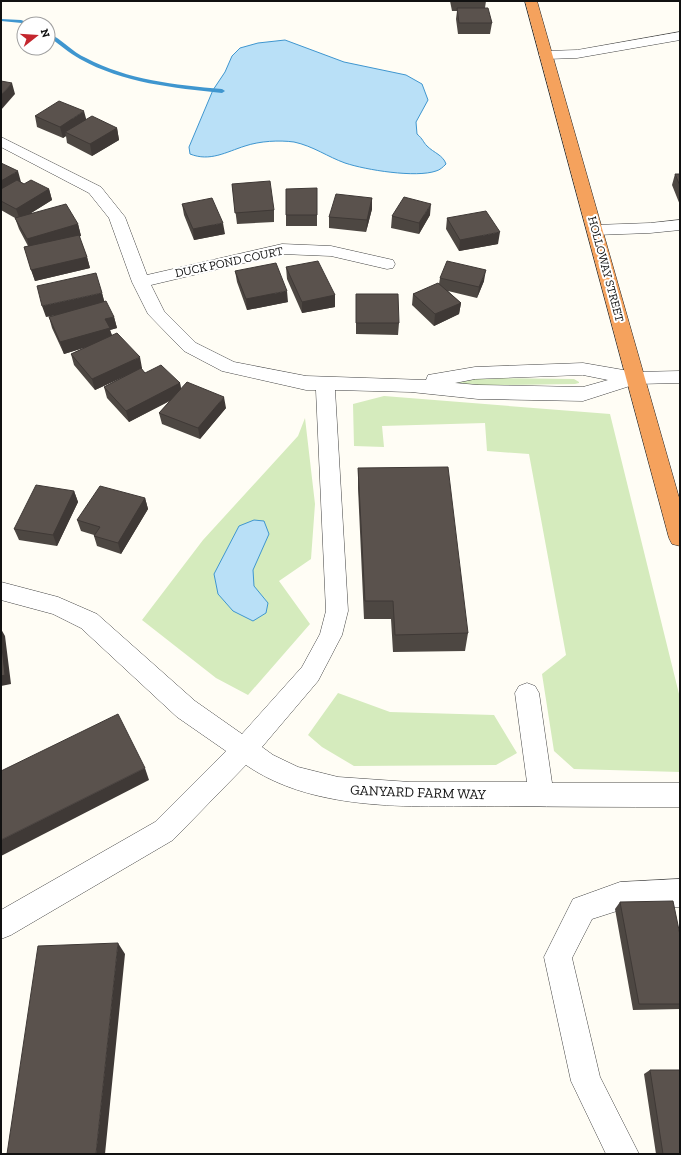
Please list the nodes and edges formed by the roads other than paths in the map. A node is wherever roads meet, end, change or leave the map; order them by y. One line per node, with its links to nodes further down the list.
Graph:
1 (531, 1): 3 (highway, HOLLOWAY STREET)
2 (680, 36): 3 (street)
3 (546, 55): 6 (highway, HOLLOWAY STREET)
4 (1, 141): 8 (street)
5 (680, 225): 6 (street)
6 (595, 230): 10 (highway, HOLLOWAY STREET)
7 (387, 264): 8 (street, DUCK POND COURT)
8 (141, 282): 11 (street)
9 (680, 377): 10 (street)
10 (635, 378): 11 (street); 12 (highway, HOLLOWAY STREET)
11 (325, 383): 15 (street)
12 (680, 538)
13 (1, 591): 15 (street, GANYARD FARM WAY)
14 (527, 693): 16 (street)
15 (244, 750): 16 (street, GANYARD FARM WAY); 19 (street)
16 (541, 794): 17 (street, GANYARD FARM WAY)
17 (680, 795)
18 (680, 893): 20 (street)
19 (1, 925)
20 (623, 1154)

